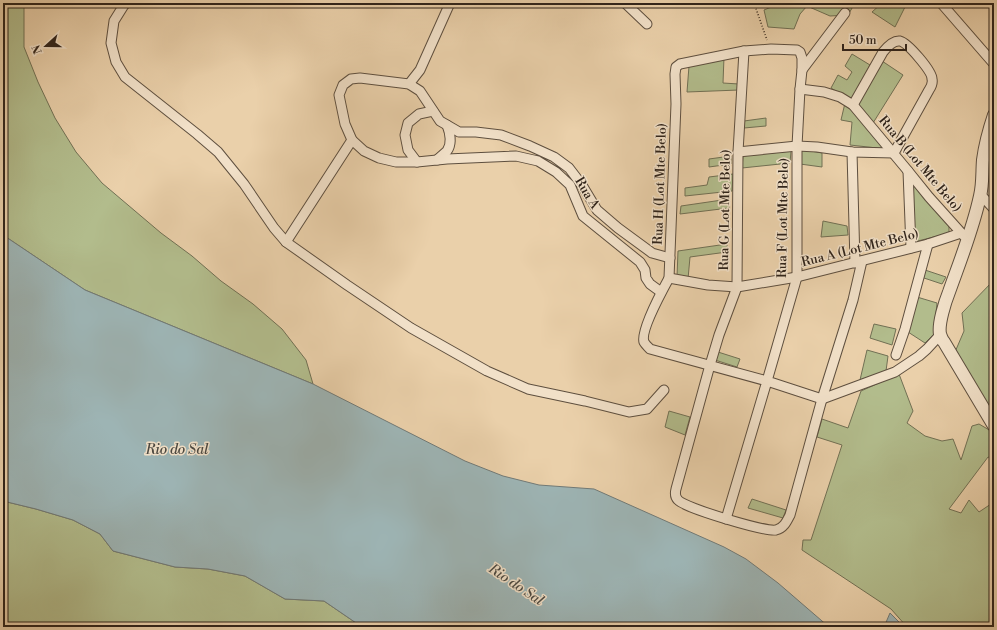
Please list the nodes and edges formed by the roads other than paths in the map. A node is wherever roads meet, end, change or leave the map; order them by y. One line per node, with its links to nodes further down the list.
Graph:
1 (126, 3): 31 (street)
2 (450, 3): 10 (street)
3 (625, 3): 6 (street)
4 (942, 3): 8 (street)
5 (845, 13): 9 (street)
6 (647, 24)
7 (744, 51): 9 (street, Rua F (Lot Mte Belo)); 21 (street, Rua G (Lot Mte Belo)); 35 (street, Rua H (Lot Mte Belo))
8 (994, 64)
9 (802, 70): 11 (street, Rua F (Lot Mte Belo))
10 (409, 84): 13 (street, Rua A); 18 (street)
11 (800, 89): 12 (street); 19 (street, Rua F (Lot Mte Belo))
12 (853, 104): 23 (street, Rua B (Lot Mte Belo)); 23 (street)
13 (433, 111): 15 (street, Rua A); 26 (street)
14 (994, 115): 28 (street)
15 (447, 125): 16 (street, Rua A); 17 (street)
16 (459, 132): 17 (street); 34 (street, Rua A)
17 (450, 139): 20 (street)
18 (352, 140): 26 (street, Rua A); 31 (street)
19 (797, 146): 21 (street); 22 (street); 38 (street, Rua F (Lot Mte Belo))
20 (447, 150): 24 (street); 25 (street)
21 (738, 152): 40 (street, Rua G (Lot Mte Belo))
22 (852, 152): 23 (street); 36 (street)
23 (894, 153): 27 (street, Rua B (Lot Mte Belo))
24 (462, 158): 25 (street, Rua A); 37 (street, Rua A)
25 (437, 160): 26 (street, Rua A)
26 (417, 162)
27 (908, 171): 30 (street, Rua B (Lot Mte Belo)); 33 (street)
28 (980, 194): 29 (street); 30 (street)
29 (994, 209)
30 (965, 236): 32 (street, Rua A (Lot Mte Belo)); 42 (street)
31 (286, 242): 46 (street)
32 (928, 244): 33 (street, Rua A (Lot Mte Belo)); 43 (street)
33 (911, 248): 36 (street, Rua A (Lot Mte Belo))
34 (652, 253): 35 (street, Rua A); 37 (street)
35 (670, 258): 39 (street, Rua H (Lot Mte Belo))
36 (858, 262): 38 (street, Rua A (Lot Mte Belo)); 47 (street)
37 (645, 270): 41 (street, Rua A)
38 (797, 277): 40 (street, Rua A (Lot Mte Belo)); 45 (street, Rua F (Lot Mte Belo))
39 (670, 278): 40 (street, Rua A (Lot Mte Belo)); 41 (street)
40 (737, 287): 44 (street, Rua G (Lot Mte Belo))
41 (661, 292): 44 (street)
42 (940, 335): 47 (street); 48 (street)
43 (896, 355)
44 (710, 365): 45 (street); 49 (street, Rua G (Lot Mte Belo))
45 (767, 381): 47 (street); 49 (street, Rua F (Lot Mte Belo))
46 (664, 390)
47 (822, 398): 49 (street)
48 (994, 426)
49 (726, 519)

